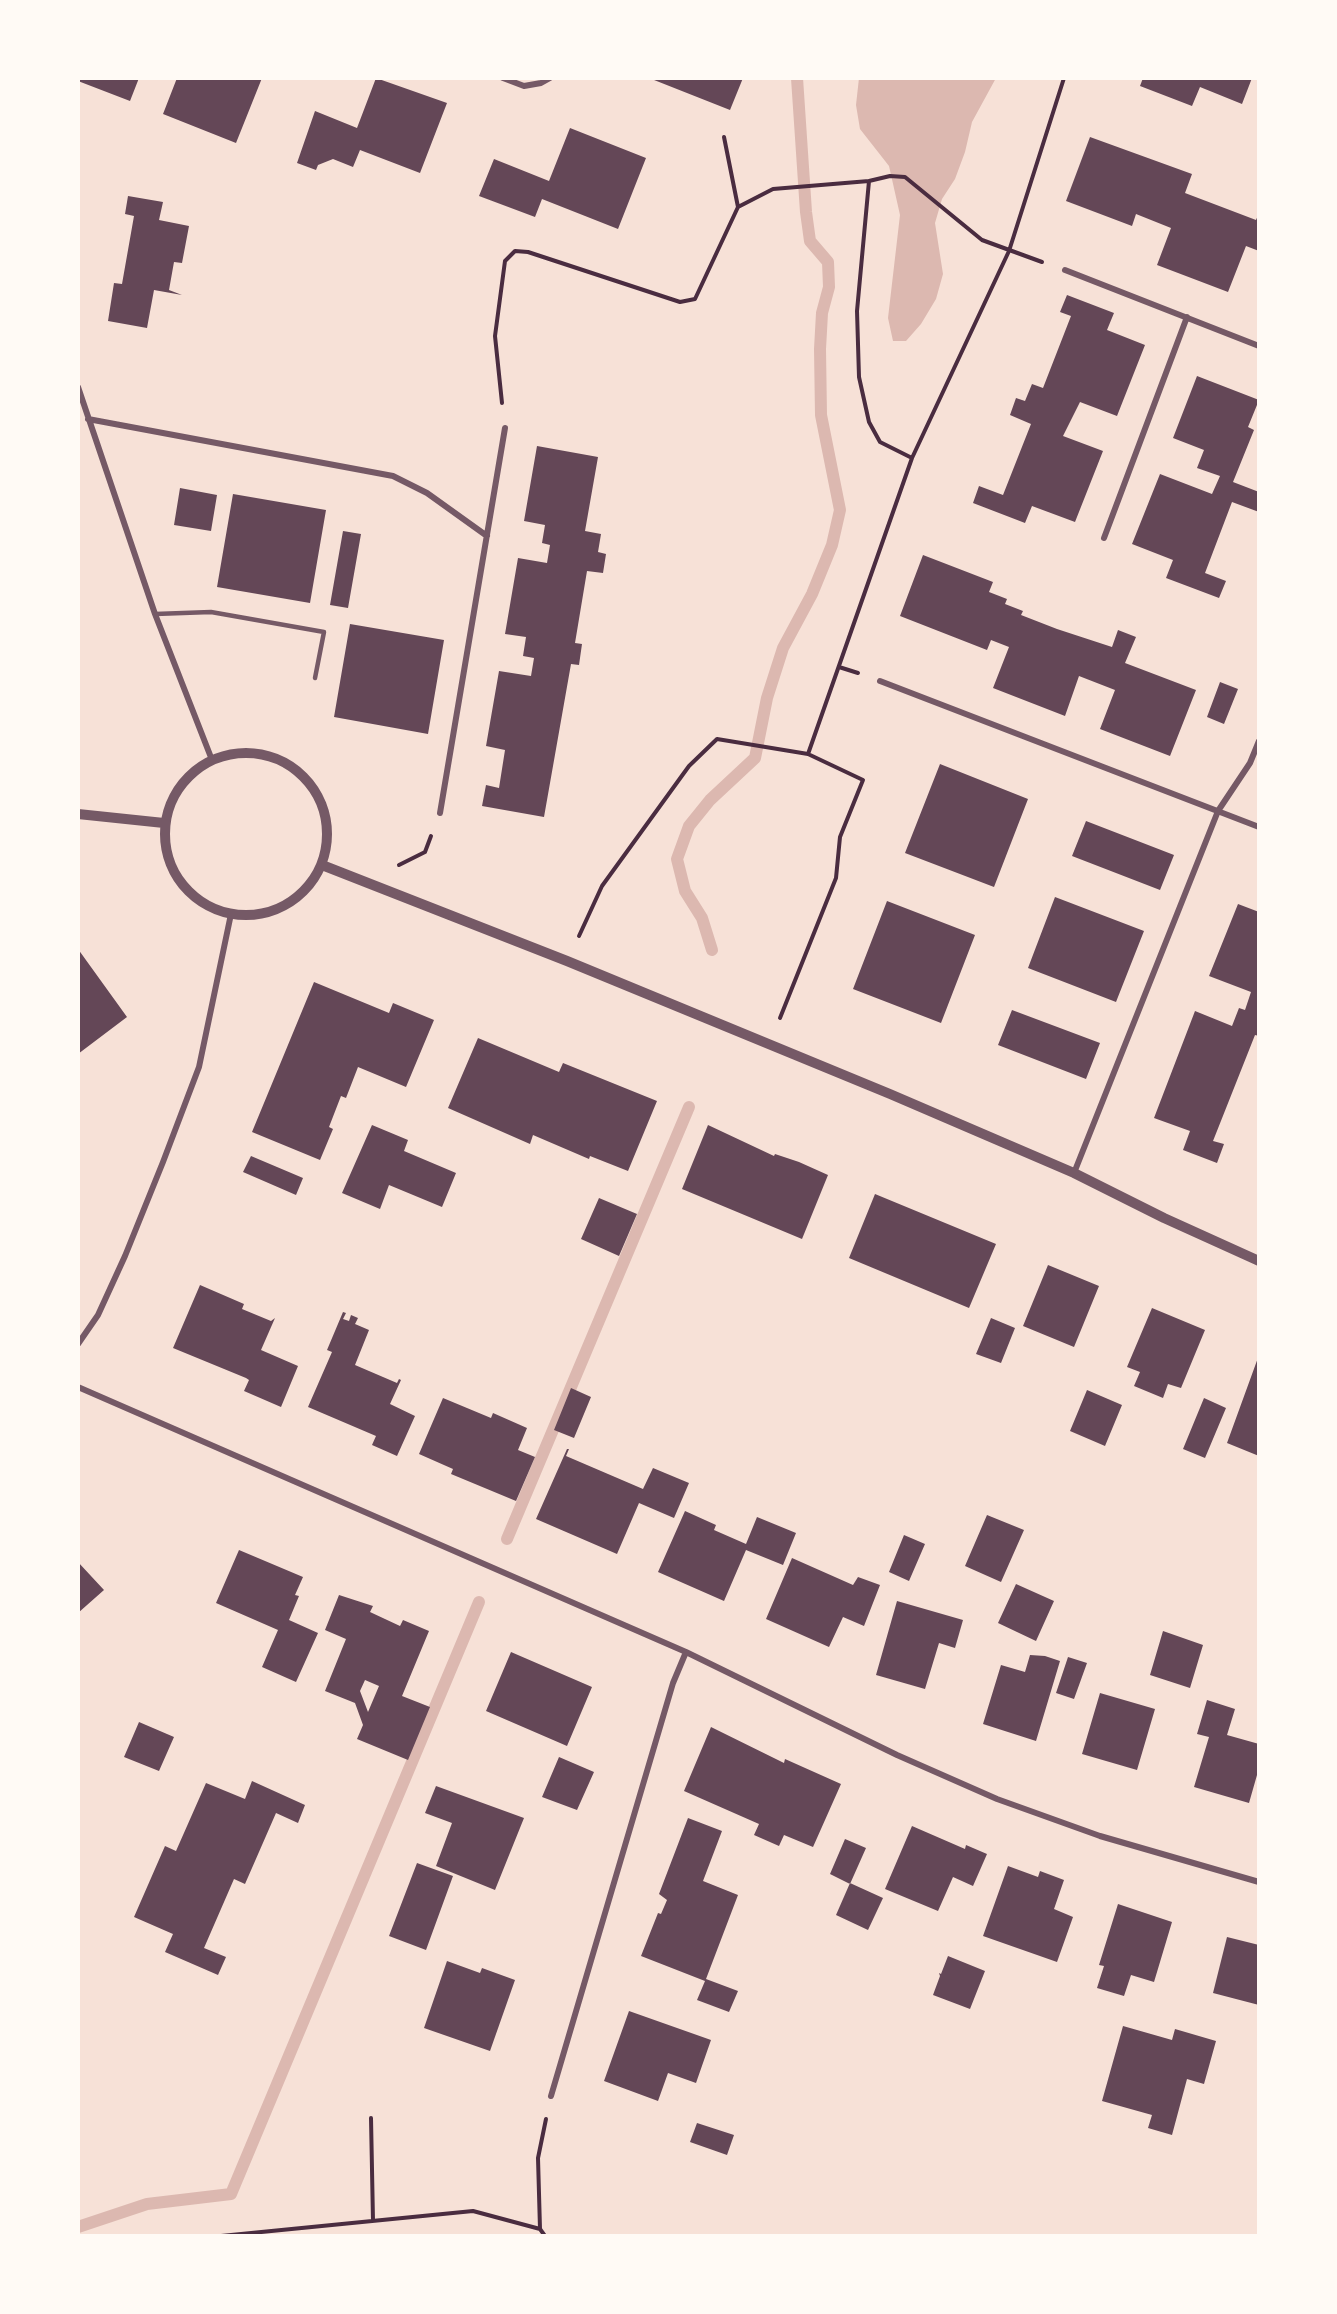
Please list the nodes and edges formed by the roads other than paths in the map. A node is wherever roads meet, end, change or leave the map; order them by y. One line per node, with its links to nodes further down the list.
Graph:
1 (503, 78): 2 (street)
2 (550, 78)
3 (1065, 270): 4 (street)
4 (1187, 317): 5 (street); 10 (street)
5 (1259, 346)
6 (78, 387): 7 (street)
7 (88, 419): 9 (street); 11 (street)
8 (505, 428): 9 (street)
9 (487, 536): 17 (street)
10 (1104, 538)
11 (154, 614): 12 (lane); 15 (street)
12 (315, 678)
13 (880, 681): 16 (street)
14 (1259, 741): 16 (street)
15 (212, 760): 19 (street); 21 (street)
16 (1218, 811): 20 (street); 23 (street)
17 (440, 813)
18 (78, 814): 19 (street)
19 (164, 823): 22 (street)
20 (1259, 827)
21 (322, 865): 22 (street); 23 (street)
22 (231, 914): 25 (street)
23 (1074, 1173): 24 (street)
24 (1259, 1261)
25 (78, 1344)
26 (78, 1387): 27 (street)
27 (686, 1652): 28 (street); 29 (street)
28 (1259, 1882)
29 (551, 2096)

